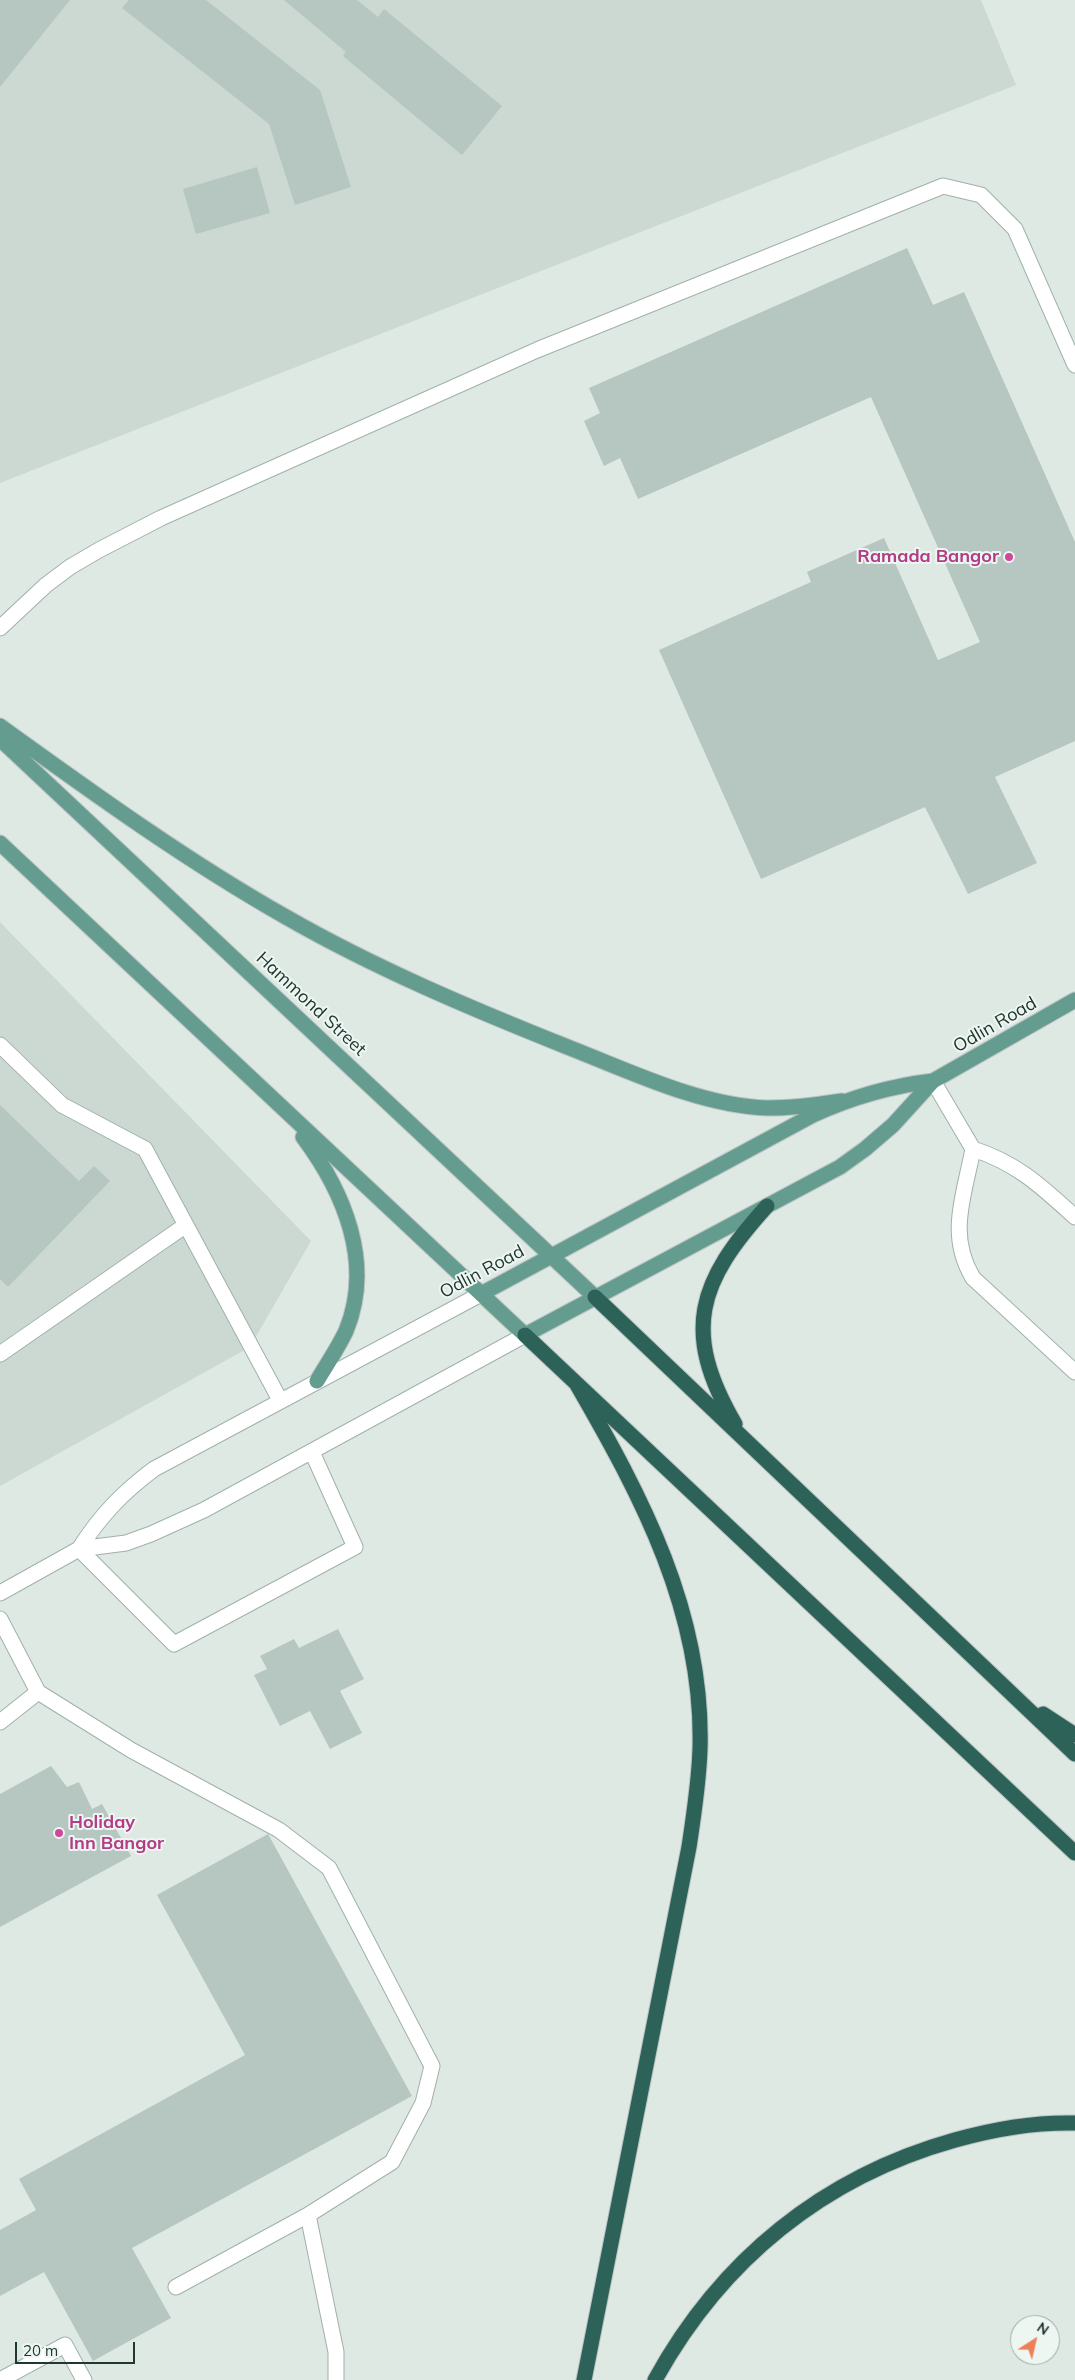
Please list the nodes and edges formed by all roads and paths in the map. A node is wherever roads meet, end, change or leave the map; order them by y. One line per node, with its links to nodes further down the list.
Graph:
1 (1075, 365): 2 (street)
2 (0, 628)
3 (0, 726): 9 (main road)
4 (0, 739): 15 (main road, Hammond Street)
5 (0, 843): 10 (main road)
6 (1075, 1000): 8 (main road, Odlin Road)
7 (0, 1045): 14 (street)
8 (933, 1081): 9 (main road, Odlin Road); 11 (street); 12 (main road, Odlin Road)
9 (842, 1101): 15 (main road, Odlin Road)
10 (283, 1110): 16 (main road); 21 (main road)
11 (974, 1149): 13 (street); 20 (street)
12 (767, 1206): 17 (main road, Odlin Road); 24 (highway)
13 (1075, 1217)
14 (186, 1225): 19 (street); 23 (street)
15 (552, 1256): 16 (main road, Odlin Road); 17 (main road, Hammond Street)
16 (481, 1294): 18 (main road); 21 (street, Odlin Road)
17 (595, 1297): 18 (main road, Odlin Road); 24 (highway)
18 (525, 1335): 22 (highway); 25 (street, Odlin Road)
19 (0, 1354)
20 (1075, 1372)
21 (317, 1381): 23 (street, Odlin Road)
22 (576, 1383): 34 (highway); 41 (highway)
23 (280, 1400): 26 (street, Odlin Road)
24 (749, 1444): 29 (highway)
25 (312, 1452): 26 (street, Odlin Road); 26 (street)
26 (79, 1549): 27 (street, Odlin Road)
27 (0, 1593)
28 (0, 1618): 30 (street)
29 (1004, 1686): 32 (highway); 33 (highway)
30 (38, 1692): 31 (street); 36 (street)
31 (0, 1722)
32 (1075, 1735)
33 (1075, 1754)
34 (1075, 1853)
35 (1075, 2123): 42 (highway)
36 (308, 2215): 37 (street); 40 (street)
37 (176, 2287)
38 (0, 2380): 39 (street)
39 (84, 2380)
40 (336, 2380)
41 (584, 2380)
42 (655, 2380)

